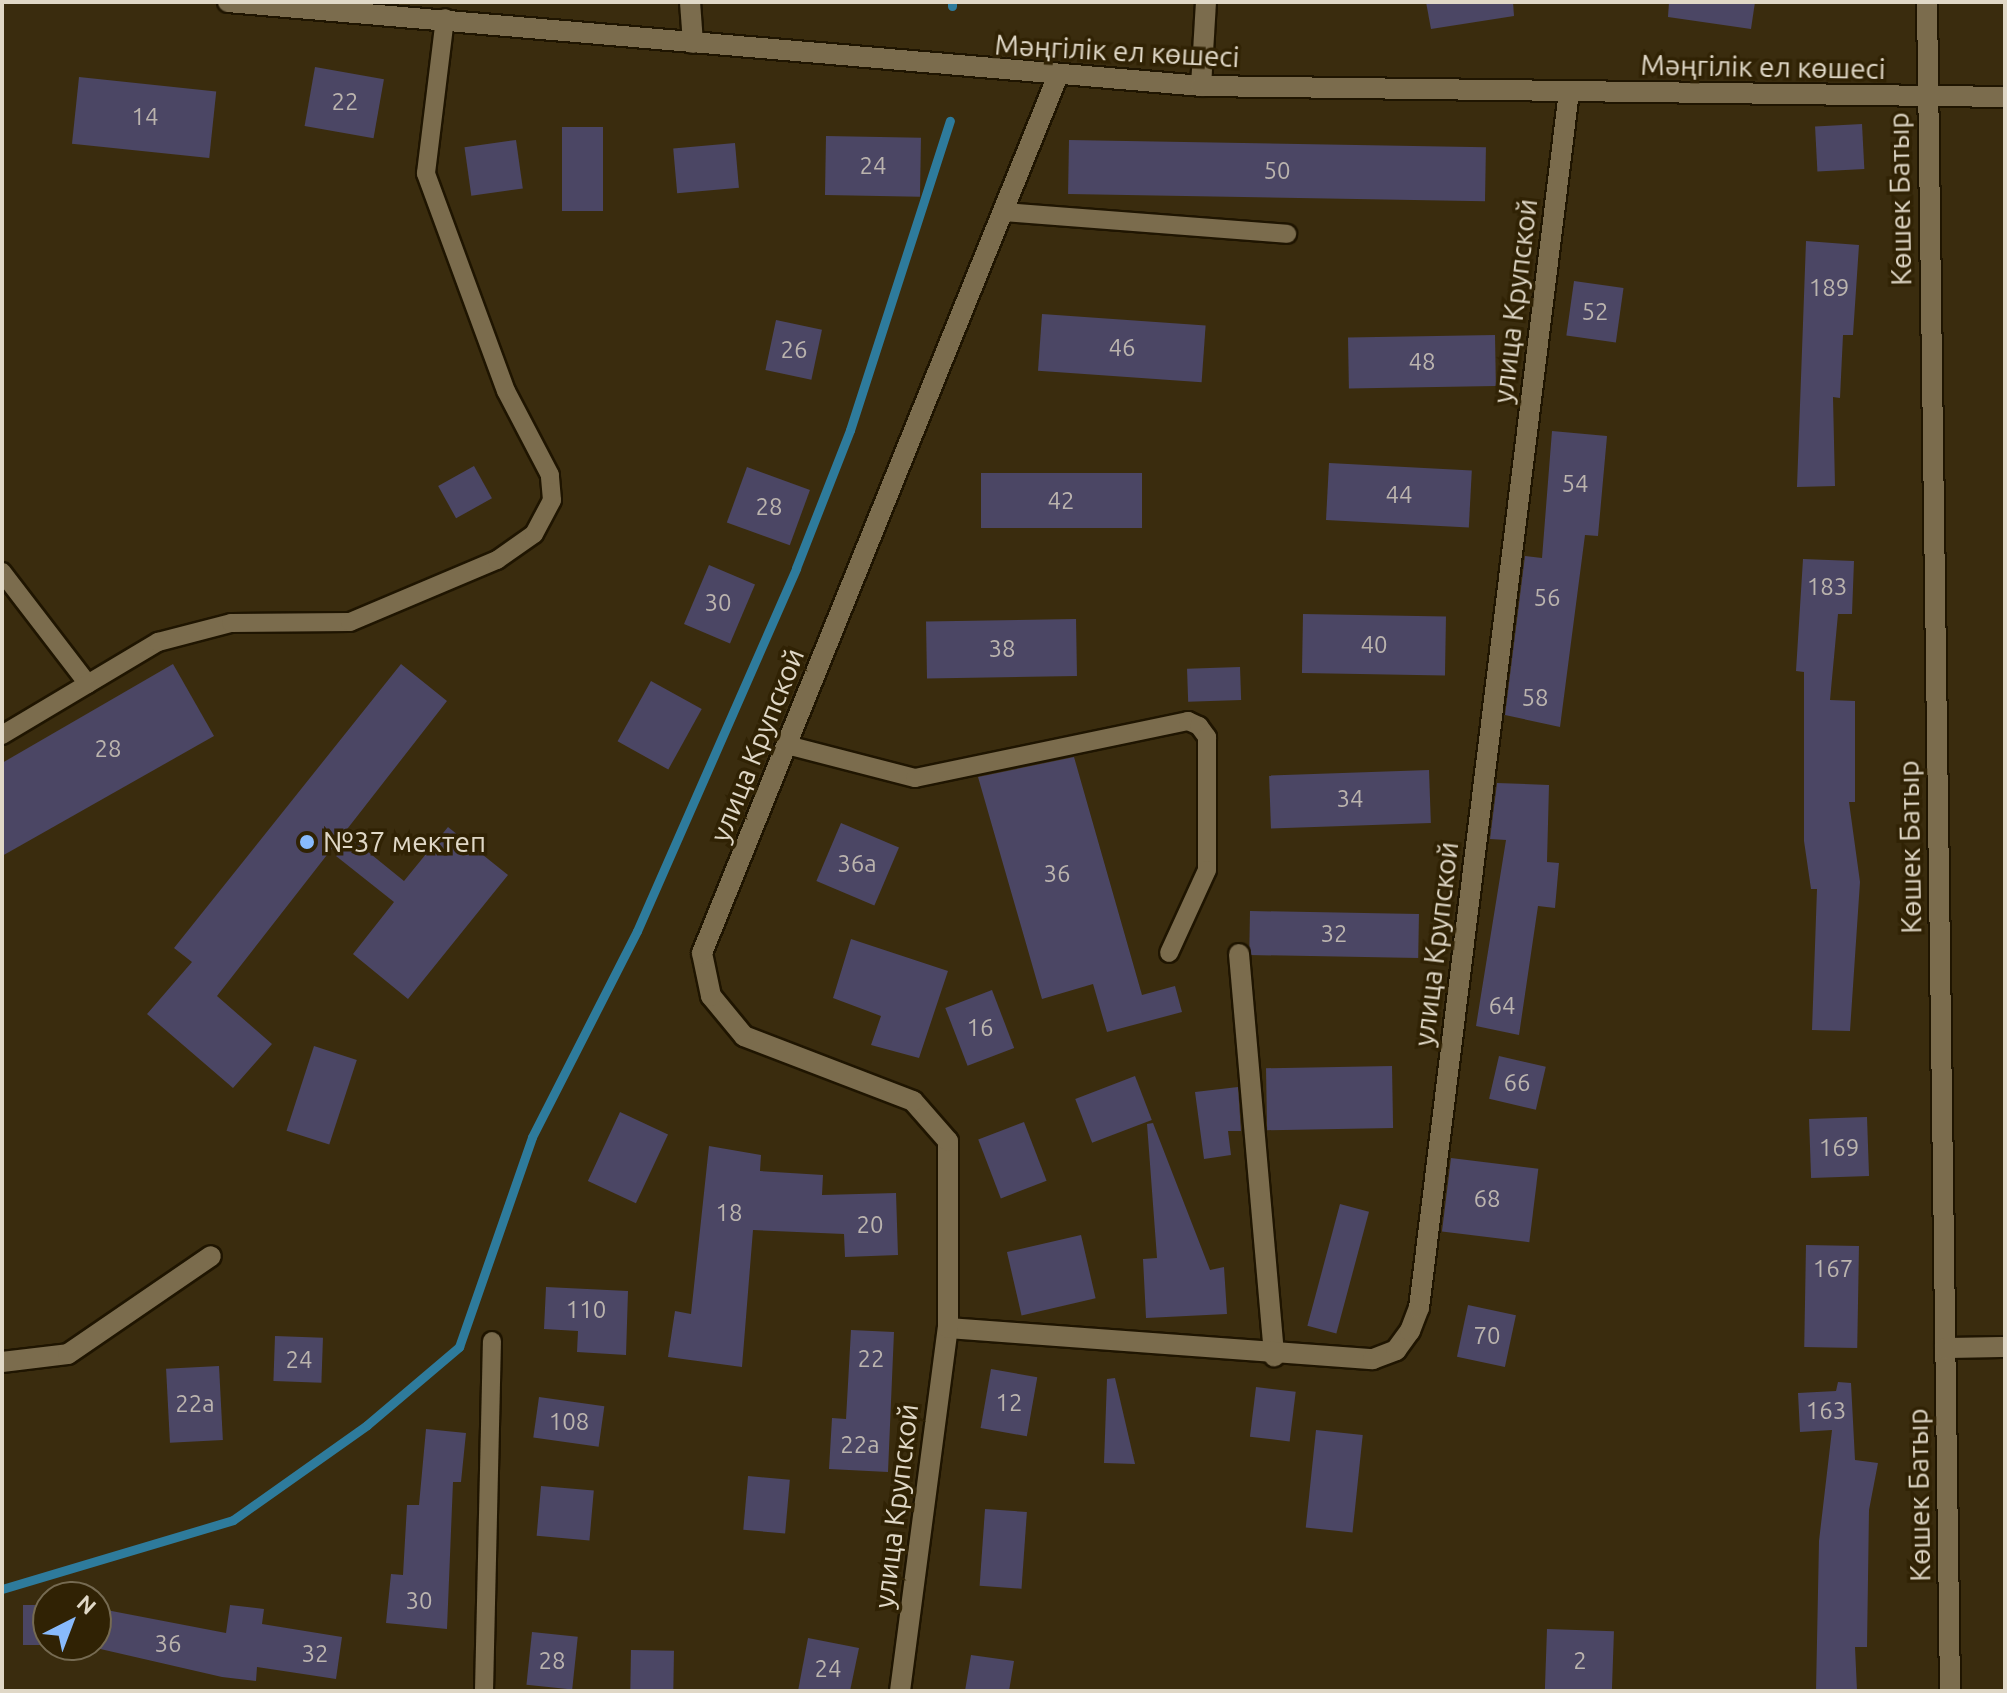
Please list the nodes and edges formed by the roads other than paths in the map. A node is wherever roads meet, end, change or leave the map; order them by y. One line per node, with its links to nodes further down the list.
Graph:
1 (228, 2): 5 (street, Мәңгілік ел көшесі)
2 (690, 2): 7 (street)
3 (1206, 2): 9 (street)
4 (1927, 2): 11 (street, Көшек Батыр)
5 (274, 3): 6 (street, Мәңгілік ел көшесі)
6 (445, 18): 7 (street, Мәңгілік ел көшесі); 16 (lane)
7 (693, 43): 8 (street, Мәңгілік ел көшесі)
8 (1057, 78): 9 (street, Мәңгілік ел көшесі); 13 (street, улица Крупской)
9 (1201, 86): 10 (street, Мәңгілік ел көшесі)
10 (1569, 92): 11 (street, Мәңгілік ел көшесі); 26 (street, улица Крупской)
11 (1927, 97): 12 (street, Мәңгілік ел көшесі); 25 (street, Көшек Батыр)
12 (2005, 97)
13 (1003, 212): 14 (lane); 18 (street, улица Крупской)
14 (1287, 234)
15 (2, 572): 16 (lane)
16 (88, 684): 17 (lane)
17 (2, 735)
18 (787, 745): 19 (lane); 22 (street, улица Крупской)
19 (1169, 953)
20 (1239, 954): 26 (street)
21 (211, 1256): 27 (street)
22 (948, 1328): 26 (street, улица Крупской); 29 (street, улица Крупской)
23 (492, 1341): 28 (lane)
24 (2005, 1347): 25 (street)
25 (1945, 1348): 30 (street, Көшек Батыр)
26 (1274, 1356)
27 (2, 1362)
28 (484, 1691)
29 (900, 1691)
30 (1950, 1691)

